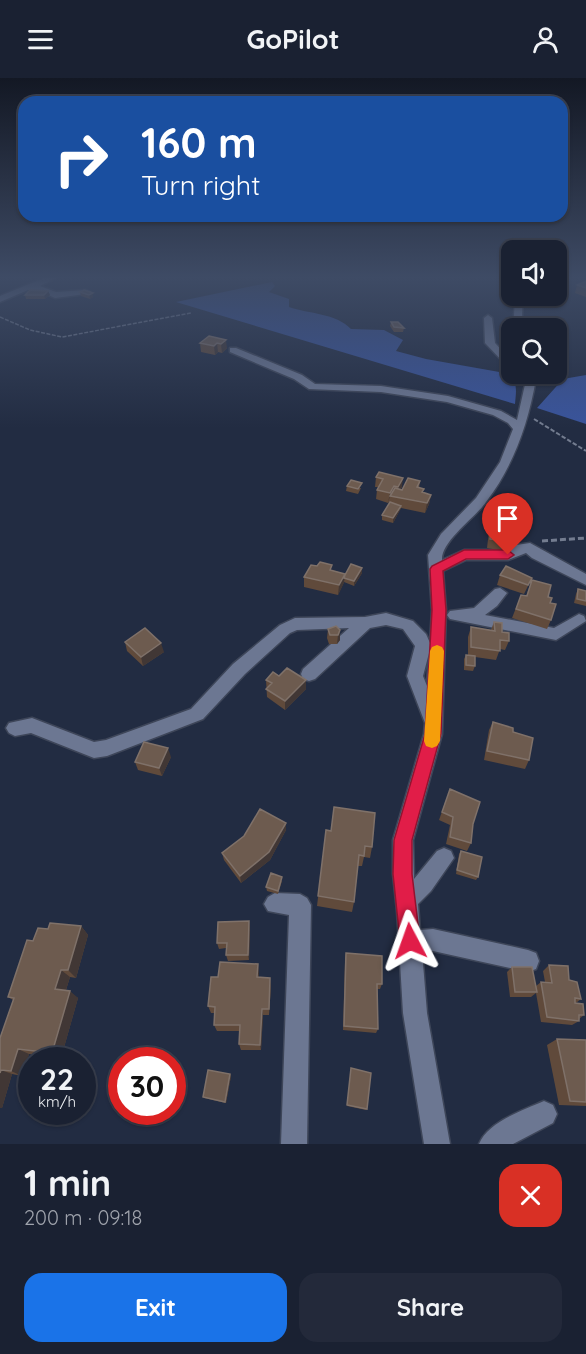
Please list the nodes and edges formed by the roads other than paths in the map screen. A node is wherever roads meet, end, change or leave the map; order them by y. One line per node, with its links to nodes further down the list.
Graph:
1 (489, 328): 3 (street)
2 (233, 350): 5 (street)
3 (501, 356)
4 (530, 384): 5 (street)
5 (520, 426): 6 (street)
6 (436, 569): 7 (street); 9 (street)
7 (586, 580)
8 (500, 593): 9 (street)
9 (447, 615): 10 (street); 14 (street)
10 (579, 620)
11 (365, 623): 12 (street); 13 (street); 14 (street)
12 (309, 674)
13 (15, 728)
14 (433, 729): 16 (street)
15 (444, 858): 16 (street)
16 (406, 899): 18 (street)
17 (275, 904): 21 (street)
18 (410, 941): 19 (street); 22 (street)
19 (528, 961)
20 (544, 1114): 23 (street)
21 (294, 1144)
22 (437, 1144)
23 (492, 1144)

